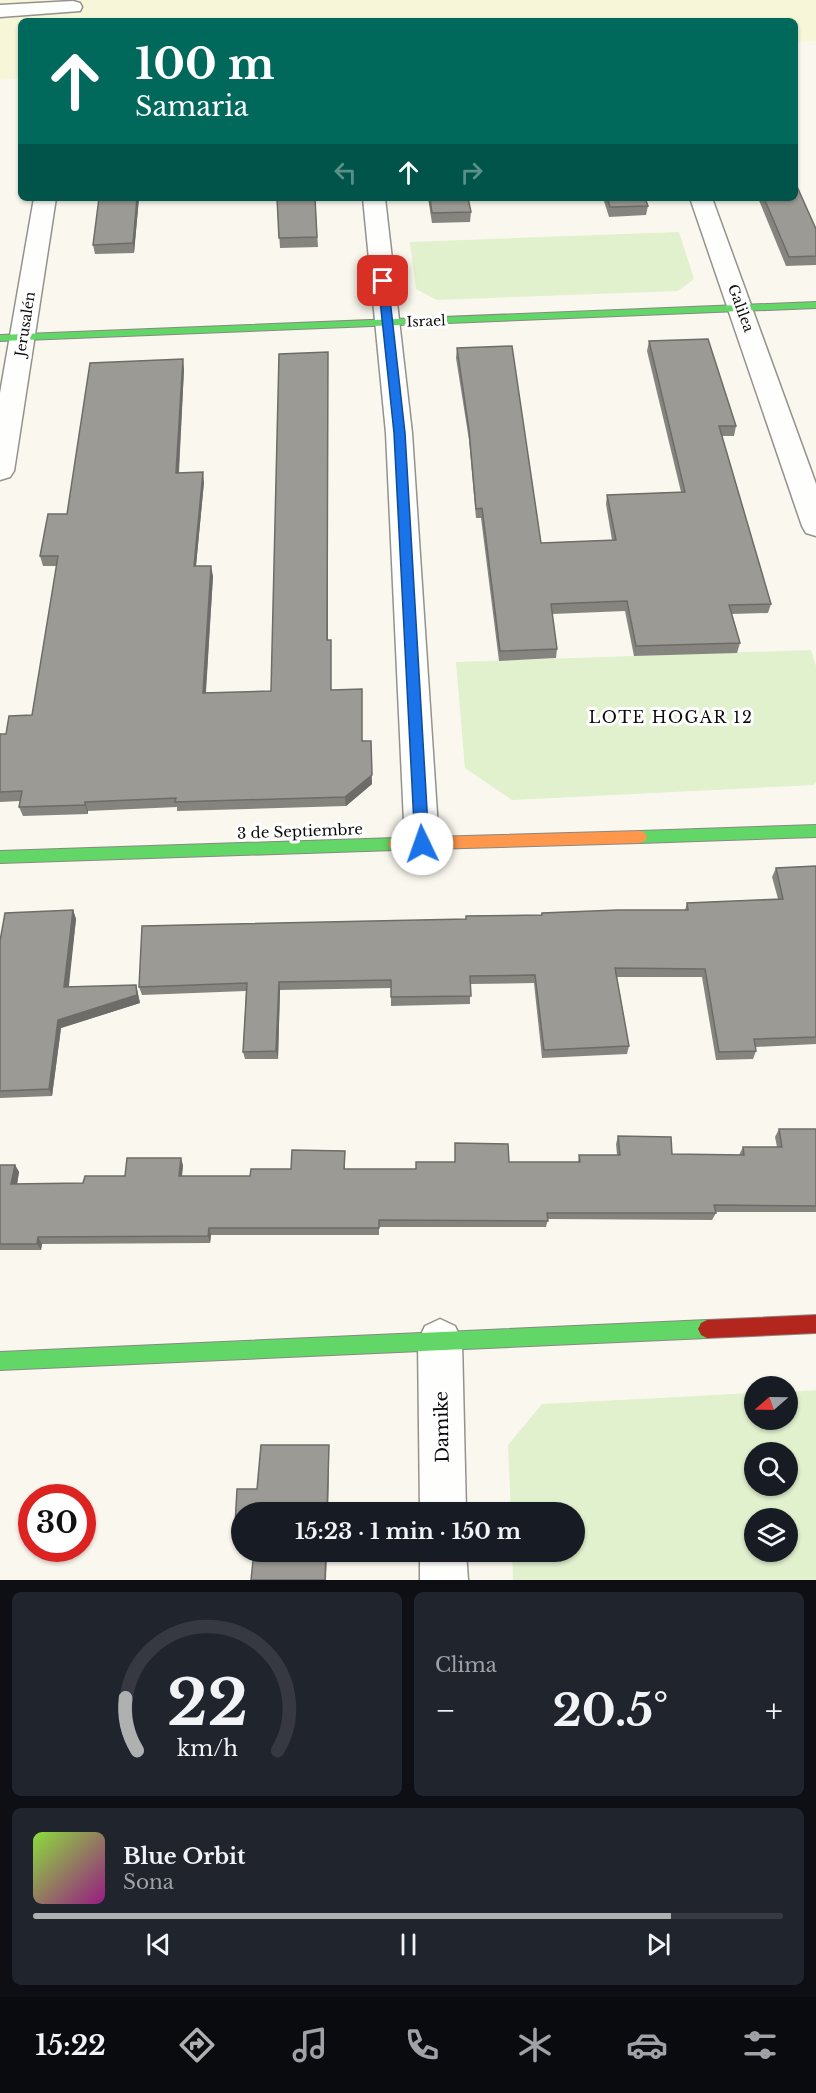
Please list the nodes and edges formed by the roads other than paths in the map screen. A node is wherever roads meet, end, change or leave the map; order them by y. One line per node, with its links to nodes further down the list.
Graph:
1 (72, 9): 2 (street)
2 (0, 10)
3 (44, 201): 9 (street, Jerusalén)
4 (374, 201): 8 (street)
5 (702, 201): 7 (street, Galilea)
6 (816, 305): 7 (street, Israel)
7 (741, 308): 8 (street, Israel); 11 (street, Galilea)
8 (387, 322): 9 (street, Israel); 13 (street)
9 (11, 338): 10 (street, Jerusalén)
10 (2, 461)
11 (816, 526)
12 (816, 831): 13 (street, 3 de Septiembre)
13 (422, 844): 14 (street, 3 de Septiembre)
14 (0, 857)
15 (816, 1324): 16 (street)
16 (440, 1341): 17 (street); 18 (street, Damike)
17 (0, 1361)
18 (443, 1502)
19 (443, 1562): 20 (street)
20 (444, 1580)

